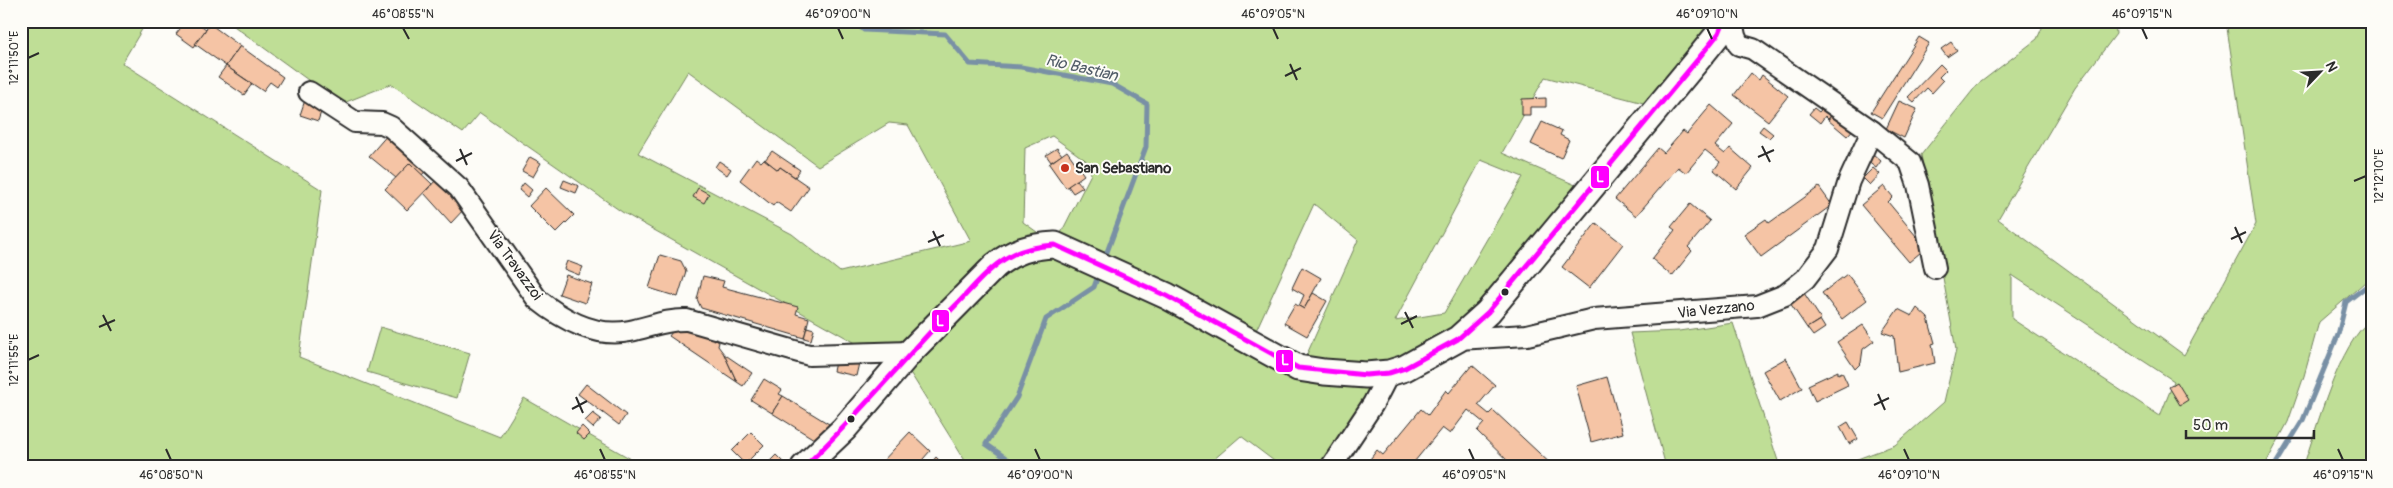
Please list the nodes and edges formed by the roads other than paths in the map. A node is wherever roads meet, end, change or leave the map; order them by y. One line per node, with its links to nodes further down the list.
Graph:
1 (1724, 21): 6 (street, Via Vezzano)
2 (1732, 21): 4 (street)
3 (309, 92): 7 (street, Via Travazzoi)
4 (1872, 131): 5 (street); 6 (street, Via Vezzano)
5 (1935, 268)
6 (1458, 339): 8 (street, Via Vezzano)
7 (910, 352): 8 (street); 9 (street)
8 (1389, 373): 10 (street)
9 (804, 467)
10 (1331, 467)

